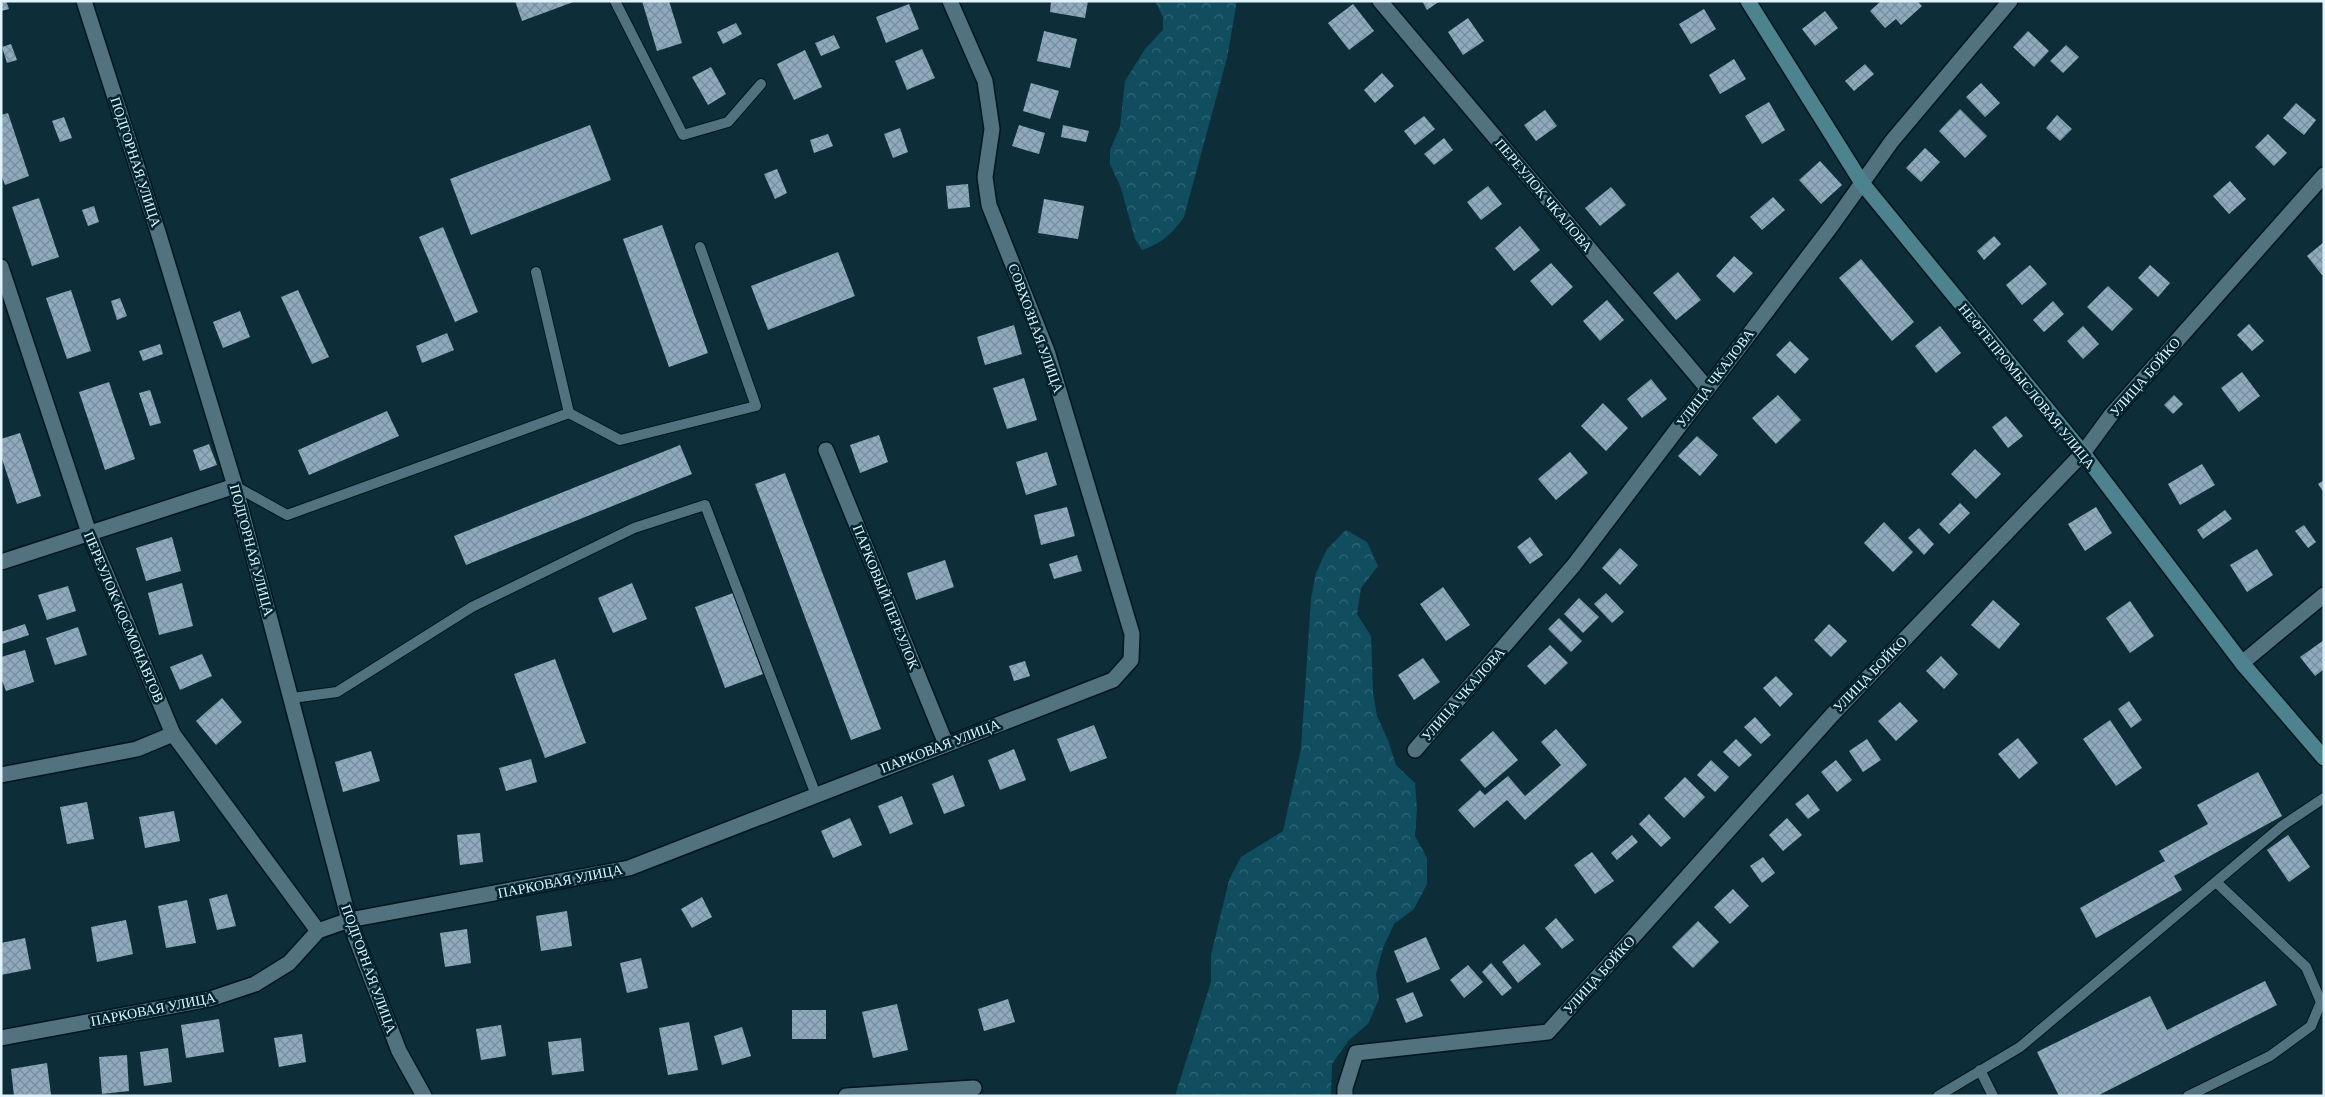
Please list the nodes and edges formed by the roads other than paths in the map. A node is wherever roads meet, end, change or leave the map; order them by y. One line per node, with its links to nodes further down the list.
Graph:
1 (84, 1): 17 (street, ПОДГОРНАЯ УЛИЦА)
2 (615, 1): 7 (lane)
3 (950, 1): 22 (street, СОВХОЗНАЯ УЛИЦА)
4 (1380, 1): 13 (street, ПЕРЕУЛОК ЧКАЛОВА)
5 (1748, 1): 9 (main road, НЕФТЕПРОМЫСЛОВАЯ УЛИЦА)
6 (2010, 1): 9 (street, УЛИЦА ЧКАЛОВА)
7 (761, 84)
8 (2324, 175): 16 (street, УЛИЦА БОЙКО)
9 (1862, 182): 13 (street, УЛИЦА ЧКАЛОВА); 16 (main road, НЕФТЕПРОМЫСЛОВАЯ УЛИЦА)
10 (700, 247): 14 (lane)
11 (1, 267): 18 (street, ПЕРЕУЛОК КОСМОНАВТОВ)
12 (536, 272): 14 (lane)
13 (1707, 388): 26 (street, УЛИЦА ЧКАЛОВА)
14 (570, 413): 17 (lane)
15 (826, 450): 25 (street, ПАРКОВЫЙ ПЕРЕУЛОК)
16 (2082, 453): 21 (main road, НЕФТЕПРОМЫСЛОВАЯ УЛИЦА); 39 (street, УЛИЦА БОЙКО)
17 (235, 486): 18 (street); 23 (street, ПОДГОРНАЯ УЛИЦА)
18 (89, 533): 19 (street); 24 (street, ПЕРЕУЛОК КОСМОНАВТОВ)
19 (1, 562)
20 (2324, 595): 21 (street)
21 (2242, 663): 27 (main road, НЕФТЕПРОМЫСЛОВАЯ УЛИЦА)
22 (1113, 680): 25 (street, ПАРКОВАЯ УЛИЦА)
23 (292, 698): 29 (lane); 32 (street, ПОДГОРНАЯ УЛИЦА)
24 (173, 734): 28 (street); 33 (street, ПЕРЕУЛОК КОСМОНАВТОВ)
25 (946, 744): 29 (street, ПАРКОВАЯ УЛИЦА)
26 (1414, 750)
27 (2324, 758)
28 (1, 775)
29 (816, 795): 32 (street, ПАРКОВАЯ УЛИЦА)
30 (2324, 798): 31 (lane)
31 (2216, 882): 35 (lane); 42 (lane)
32 (349, 920): 33 (street, ПАРКОВАЯ УЛИЦА); 37 (street, ПОДГОРНАЯ УЛИЦА)
33 (318, 931): 34 (street, ПАРКОВАЯ УЛИЦА)
34 (1, 1038)
35 (1980, 1070): 40 (lane); 41 (lane)
36 (974, 1088): 38 (street)
37 (424, 1096)
38 (846, 1096)
39 (1345, 1096)
40 (1938, 1096)
41 (1993, 1096)
42 (2188, 1096)

